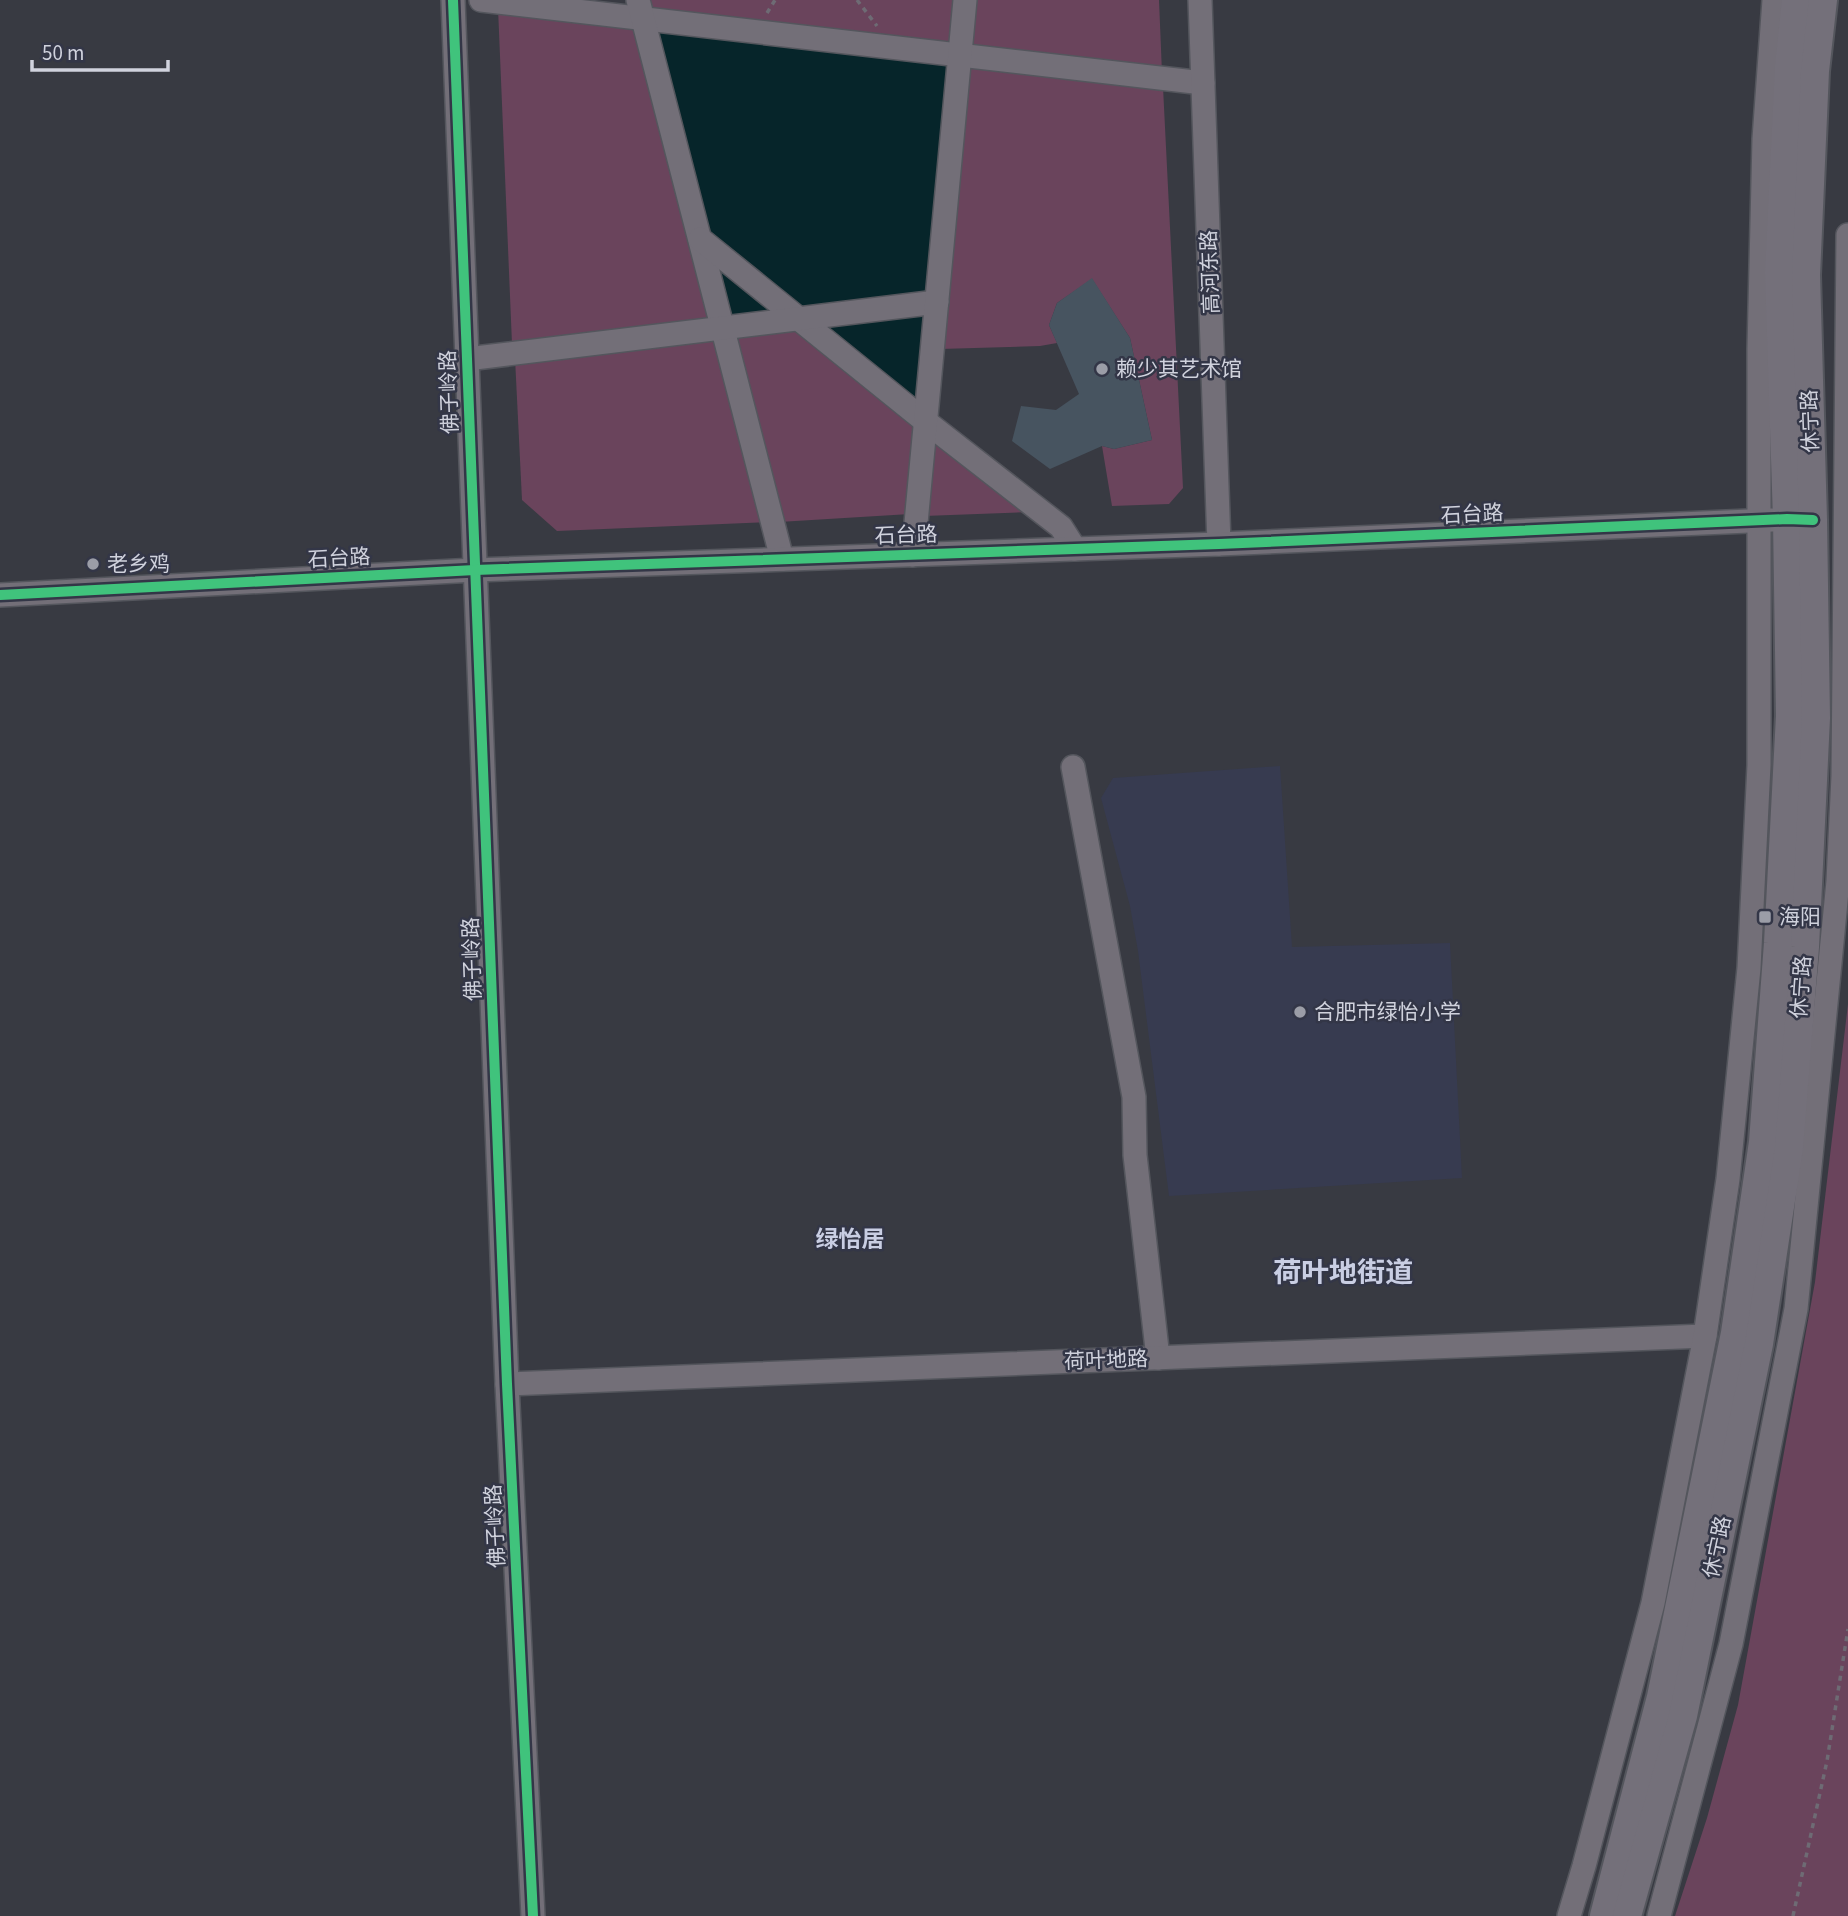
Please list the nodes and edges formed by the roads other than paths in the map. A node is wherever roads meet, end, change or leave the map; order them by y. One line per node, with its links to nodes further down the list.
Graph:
1 (453, 0): 16 (street, 佛子岭路)
2 (481, 0): 8 (street)
3 (965, 0): 9 (street)
4 (1200, 0): 10 (street, 高河东路)
5 (1774, 0): 19 (street)
6 (1796, 0): 18 (main road, 休宁路)
7 (1823, 0): 18 (main road, 休宁路)
8 (641, 9): 9 (street); 12 (street)
9 (960, 55): 10 (street); 13 (street)
10 (1203, 83): 20 (street, 高河东路)
11 (1848, 235): 34 (street)
12 (700, 239): 14 (street); 15 (street)
13 (937, 302): 14 (street); 17 (street)
14 (800, 317): 15 (street); 17 (street)
15 (722, 326): 16 (street); 23 (street)
16 (467, 359): 24 (street, 佛子岭路)
17 (925, 421): 21 (street); 22 (street)
18 (1800, 519): 19 (street, 石台路); 32 (main road, 休宁路); 33 (main road, 休宁路)
19 (1759, 520): 20 (street, 石台路); 27 (street)
20 (1219, 544): 21 (street, 石台路)
21 (1075, 549): 22 (street, 石台路)
22 (913, 555): 23 (street, 石台路)
23 (782, 559): 24 (street, 石台路)
24 (475, 570): 25 (street, 石台路); 29 (street, 佛子岭路)
25 (0, 595)
26 (1073, 767): 28 (street)
27 (1705, 1336): 28 (street, 荷叶地路); 31 (street)
28 (1158, 1358): 29 (street, 荷叶地路)
29 (508, 1384): 30 (street, 佛子岭路)
30 (533, 1916)
31 (1569, 1916)
32 (1604, 1916)
33 (1627, 1916)
34 (1658, 1916)

